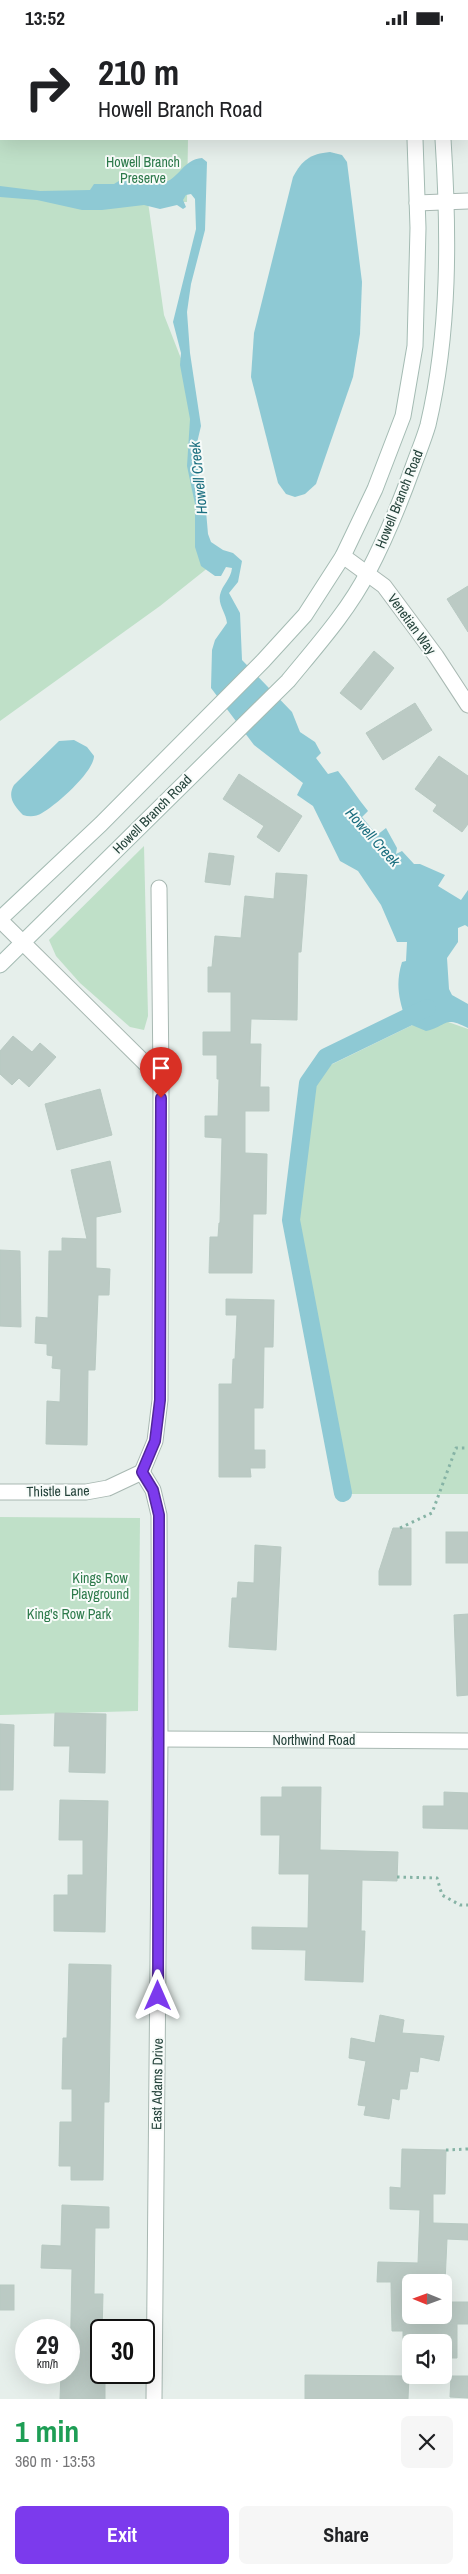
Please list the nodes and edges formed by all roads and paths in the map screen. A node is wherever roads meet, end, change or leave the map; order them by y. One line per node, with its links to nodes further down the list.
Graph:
1 (415, 140): 5 (street, Howell Branch Road)
2 (443, 140): 3 (street, Howell Branch Road)
3 (447, 201): 4 (street); 5 (street); 7 (street, Howell Branch Road)
4 (468, 201)
5 (417, 203): 6 (street, Howell Branch Road)
6 (343, 556): 7 (street, Venetian Way); 10 (street, Howell Branch Road)
7 (368, 573): 8 (street, Venetian Way); 11 (street, Howell Branch Road)
8 (468, 705)
9 (160, 889): 13 (street)
10 (0, 919): 11 (street)
11 (23, 943): 12 (street, Howell Branch Road); 13 (street)
12 (0, 965)
13 (161, 1079): 15 (street)
14 (468, 1448): 17 (path)
15 (142, 1472): 16 (street, Thistle Lane); 18 (street, East Adams Drive)
16 (0, 1492)
17 (400, 1528)
18 (160, 1739): 19 (street, Northwind Road); 24 (street, East Adams Drive)
19 (468, 1741)
20 (397, 1877): 21 (path)
21 (468, 1905)
22 (468, 2149): 23 (path)
23 (446, 2150)
24 (154, 2399)

